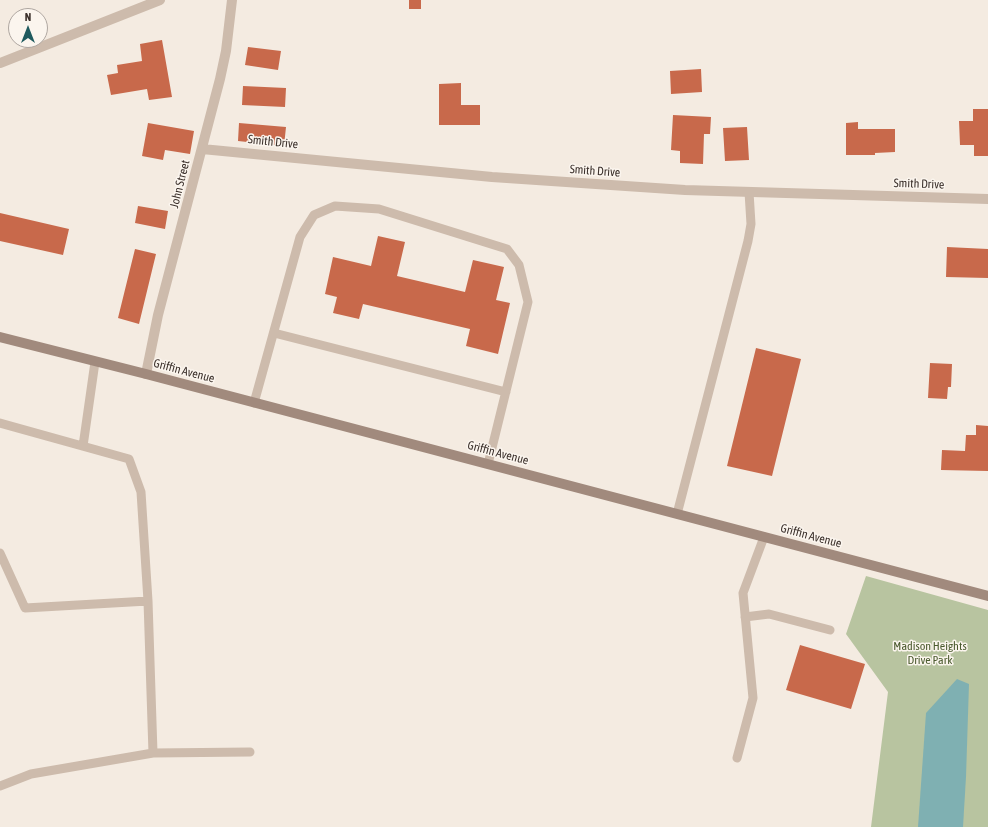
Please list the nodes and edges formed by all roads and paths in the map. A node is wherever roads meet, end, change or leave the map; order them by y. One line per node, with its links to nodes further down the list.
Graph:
1 (160, 0): 3 (street)
2 (232, 0): 4 (street, John Street)
3 (0, 63)
4 (202, 148): 5 (street, Smith Drive); 10 (street, John Street)
5 (749, 192): 6 (street, Smith Drive); 16 (lane)
6 (988, 199)
7 (274, 333): 11 (lane); 11 (lane); 12 (lane)
8 (0, 337): 9 (main road, Griffin Avenue)
9 (95, 362): 10 (main road, Griffin Avenue); 14 (lane)
10 (146, 374): 12 (main road, Griffin Avenue)
11 (506, 392): 15 (lane)
12 (254, 403): 15 (main road, Griffin Avenue)
13 (0, 423): 14 (lane)
14 (82, 446): 20 (lane)
15 (488, 464): 16 (main road, Griffin Avenue)
16 (677, 514): 17 (main road, Griffin Avenue)
17 (764, 537): 19 (main road, Griffin Avenue); 21 (lane)
18 (0, 553): 20 (lane)
19 (988, 596)
20 (148, 601): 24 (lane)
21 (745, 617): 22 (lane); 25 (lane)
22 (830, 630)
23 (250, 752): 24 (lane)
24 (153, 753): 26 (lane)
25 (737, 758)
26 (0, 786)

